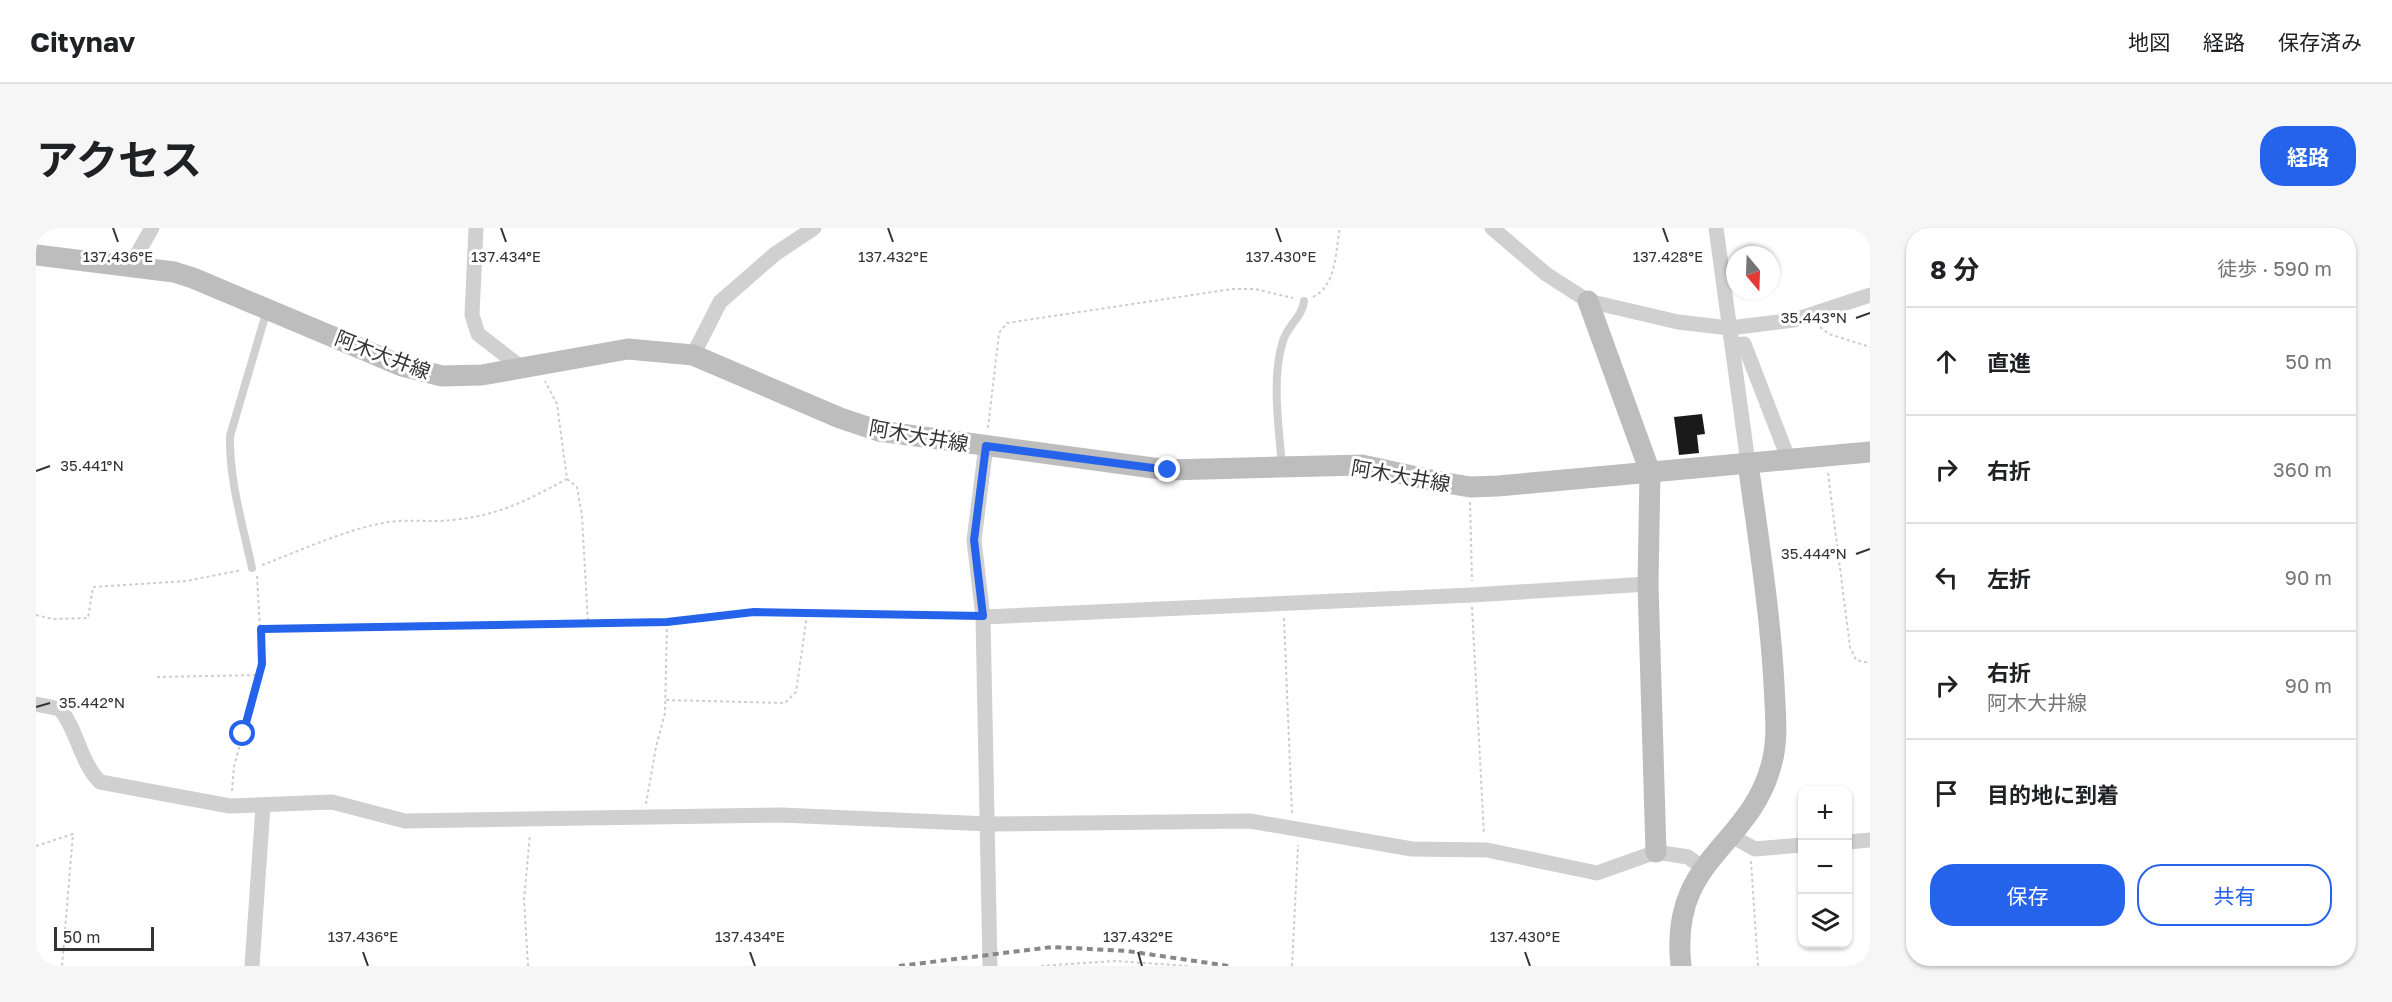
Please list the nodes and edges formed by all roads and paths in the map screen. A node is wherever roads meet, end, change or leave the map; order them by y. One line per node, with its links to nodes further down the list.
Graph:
1 (152, 228): 8 (street)
2 (476, 228): 18 (street)
3 (814, 228): 17 (street)
4 (1340, 228): 10 (path)
5 (1492, 228): 11 (street)
6 (1716, 228): 14 (street)
7 (36, 255): 8 (main road, 阿木大井線)
8 (129, 268): 12 (main road, 阿木大井線)
9 (1870, 295): 13 (street)
10 (1304, 301): 19 (path); 24 (lane)
11 (1588, 301): 14 (street); 25 (main road)
12 (267, 308): 18 (main road, 阿木大井線); 28 (lane)
13 (1815, 313): 14 (street); 16 (path)
14 (1730, 328): 15 (street)
15 (1732, 345): 22 (street); 23 (street)
16 (1870, 347)
17 (693, 355): 18 (main road, 阿木大井線); 19 (main road, 阿木大井線)
18 (530, 367): 26 (path)
19 (986, 446): 24 (main road, 阿木大井線); 34 (street)
20 (1870, 452): 21 (main road, 阿木大井線)
21 (1826, 456): 22 (main road, 阿木大井線); 38 (path)
22 (1788, 458): 23 (main road, 阿木大井線)
23 (1748, 463): 25 (main road, 阿木大井線); 49 (main road)
24 (1282, 466): 27 (main road, 阿木大井線)
25 (1650, 472): 27 (main road, 阿木大井線); 29 (main road)
26 (567, 479): 36 (path); 37 (path)
27 (1470, 487): 30 (path)
28 (252, 568): 32 (path)
29 (1648, 584): 30 (street); 56 (main road)
30 (1472, 596): 31 (street); 55 (path)
31 (1283, 604): 34 (street); 48 (path)
32 (36, 615)
33 (807, 615): 34 (path); 35 (path); 41 (path)
34 (983, 616): 47 (street)
35 (667, 622): 36 (path); 41 (path)
36 (588, 624): 37 (path)
37 (261, 629): 39 (path)
38 (1870, 663)
39 (259, 675): 40 (path); 43 (path)
40 (157, 677)
41 (666, 700): 45 (path)
42 (36, 705): 43 (street)
43 (230, 806): 44 (street)
44 (262, 806): 46 (street); 59 (street)
45 (646, 815): 46 (street); 47 (street)
46 (531, 819): 60 (path)
47 (989, 824): 48 (street); 61 (street)
48 (1296, 829): 55 (street); 64 (path)
49 (1730, 835): 54 (street); 57 (main road)
50 (1870, 840): 51 (street)
51 (1852, 842)
52 (1798, 845): 54 (street)
53 (36, 846): 58 (path)
54 (1750, 847): 66 (path)
55 (1485, 850): 56 (street)
56 (1656, 852): 57 (street)
57 (1703, 868): 65 (main road)
58 (62, 966)
59 (252, 966)
60 (528, 966)
61 (990, 966)
62 (1041, 966): 63 (path)
63 (1189, 966)
64 (1292, 966)
65 (1681, 966)
66 (1758, 966)

